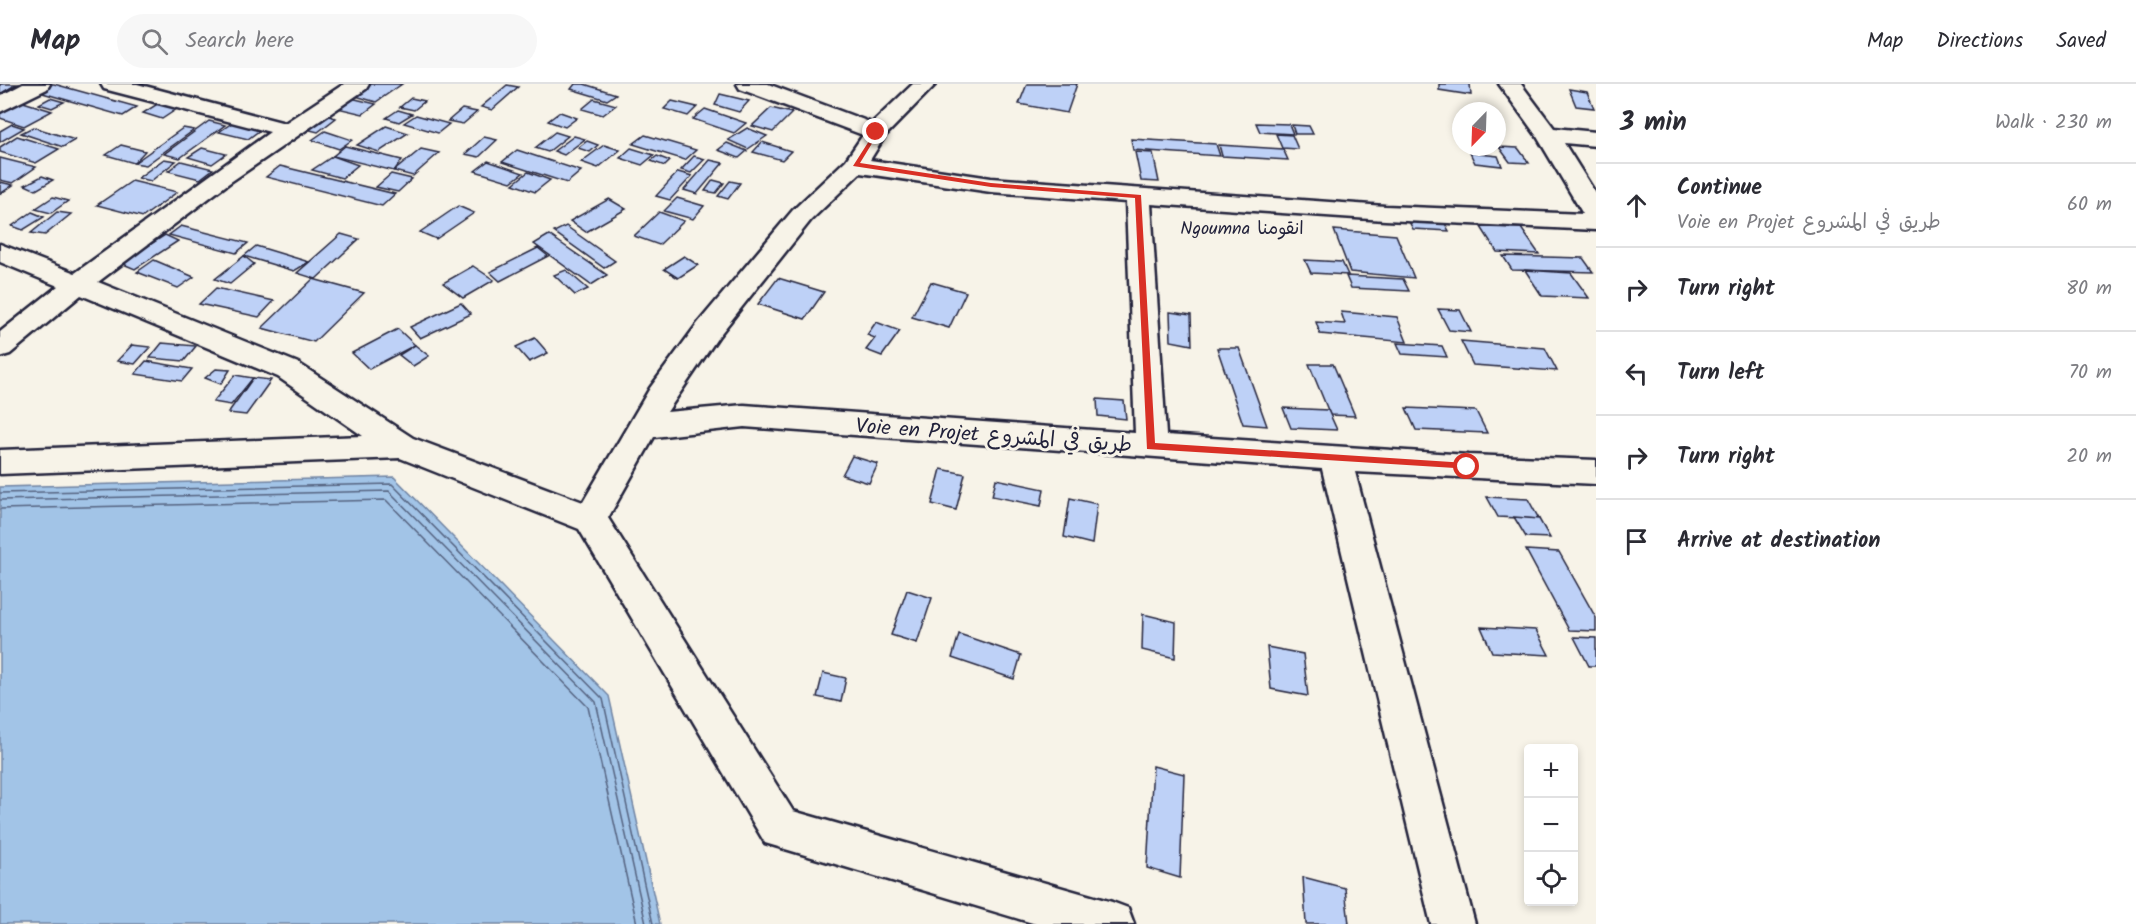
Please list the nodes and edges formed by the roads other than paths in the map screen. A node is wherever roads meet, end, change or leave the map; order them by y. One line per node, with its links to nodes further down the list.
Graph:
1 (39, 84): 7 (street)
2 (112, 84): 8 (street)
3 (358, 84): 8 (street)
4 (748, 84): 9 (street)
5 (925, 84): 9 (street)
6 (1510, 84): 10 (street)
7 (0, 105)
8 (287, 130): 17 (street)
9 (876, 132): 12 (street)
10 (1547, 134): 11 (street); 14 (street)
11 (1596, 139)
12 (855, 165): 13 (street); 19 (street)
13 (1138, 196): 15 (street); 21 (street)
14 (1596, 214)
15 (1596, 222)
16 (0, 252): 17 (street)
17 (77, 283): 18 (street); 20 (street)
18 (0, 347)
19 (645, 426): 21 (street, Voie en Projet طريق في المشروع); 25 (street)
20 (402, 446): 23 (street); 25 (street)
21 (1150, 446): 22 (street, Voie en Projet طريق في المشروع)
22 (1335, 457): 24 (street, Voie en Projet طريق في المشروع); 27 (street)
23 (0, 462)
24 (1596, 472)
25 (591, 519): 26 (street)
26 (1112, 924)
27 (1453, 924)

